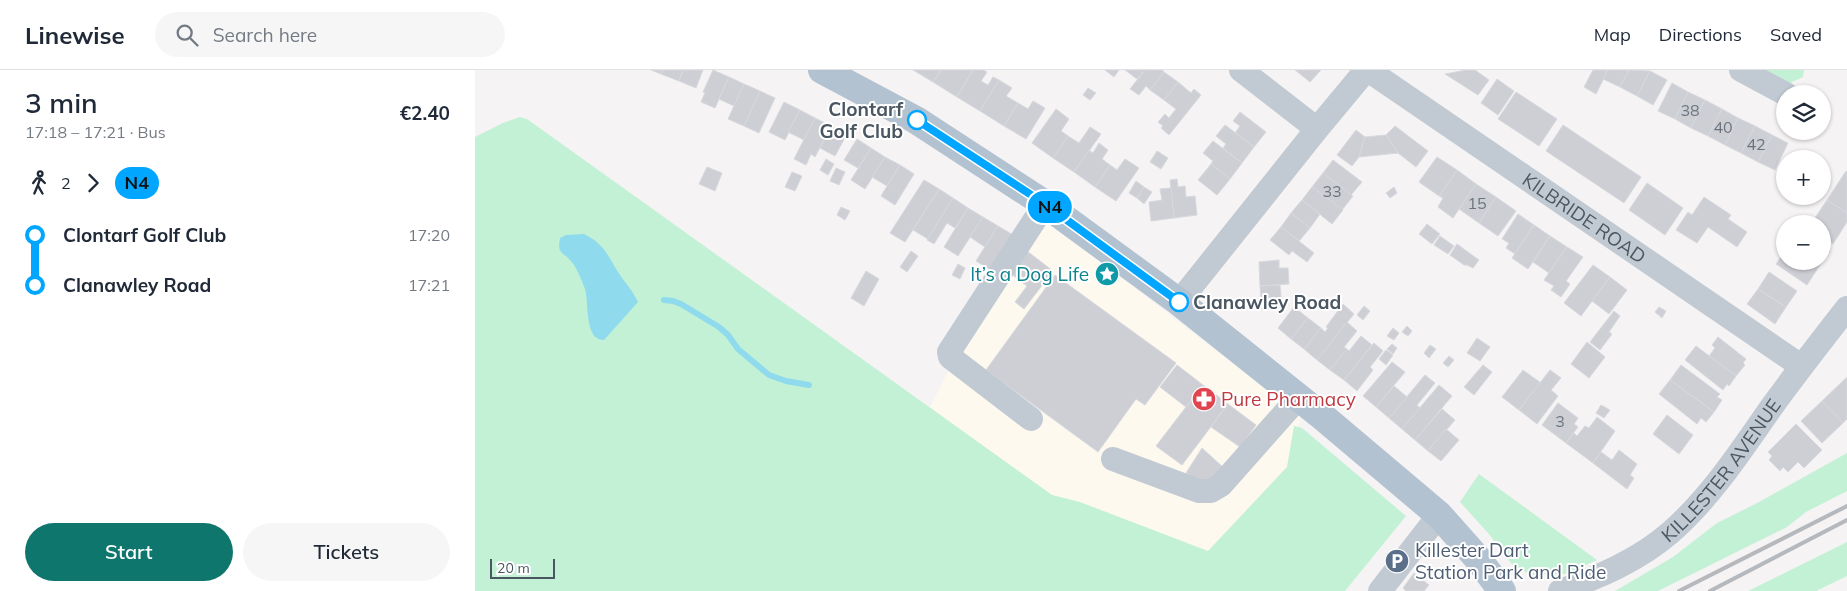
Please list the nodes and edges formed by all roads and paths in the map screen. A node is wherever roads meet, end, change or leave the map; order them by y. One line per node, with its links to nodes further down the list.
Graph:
1 (822, 70): 7 (main road)
2 (1241, 70): 6 (street)
3 (1367, 70): 6 (street); 10 (street, KILBRIDE ROAD)
4 (1741, 70): 5 (street)
5 (1776, 89)
6 (1317, 129): 8 (street)
7 (1045, 204): 8 (main road); 12 (street)
8 (1179, 302): 11 (main road)
9 (1847, 308): 10 (street, KILLESTER AVENUE)
10 (1801, 366): 15 (street, KILLESTER AVENUE)
11 (1299, 398): 13 (street); 14 (main road)
12 (1031, 419)
13 (1113, 459)
14 (1439, 515): 16 (street); 17 (main road)
15 (1590, 586): 18 (street, KILLESTER AVENUE)
16 (1380, 591)
17 (1502, 591)
18 (1560, 591)

